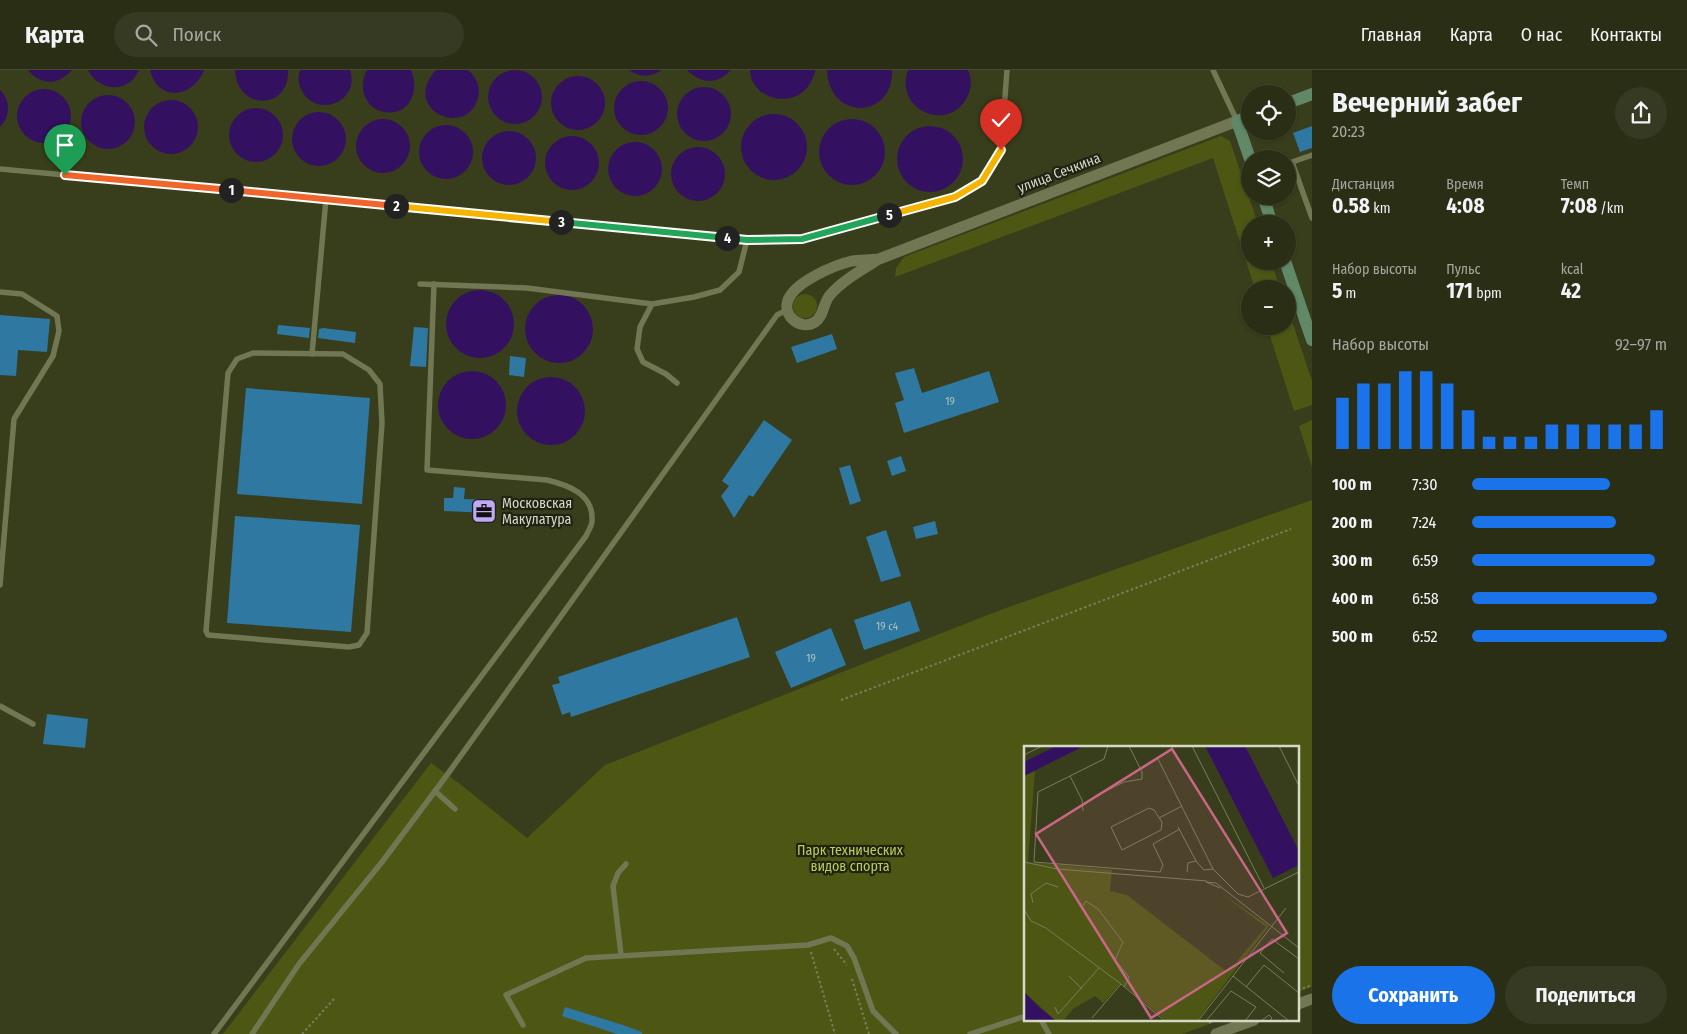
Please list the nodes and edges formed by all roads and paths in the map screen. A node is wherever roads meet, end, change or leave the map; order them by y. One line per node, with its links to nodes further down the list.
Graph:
1 (1007, 70): 12 (lane)
2 (1213, 70): 6 (lane)
3 (1312, 94): 4 (street)
4 (1296, 100)
5 (1241, 119): 6 (street, улица Сечкина)
6 (1237, 120): 7 (street); 13 (street, улица Сечкина)
7 (1247, 150)
8 (1312, 155): 11 (lane)
9 (0, 169): 10 (lane)
10 (326, 199): 12 (lane); 21 (lane)
11 (1312, 218)
12 (747, 240): 18 (lane)
13 (879, 259): 19 (street, улица Сечкина); 19 (street, улица Сечкина)
14 (1288, 270): 20 (street)
15 (420, 284): 16 (lane)
16 (434, 284): 18 (lane); 45 (lane)
17 (0, 292): 24 (lane)
18 (652, 304): 22 (lane)
19 (787, 310): 28 (lane)
20 (1312, 340)
21 (312, 354): 21 (lane)
22 (677, 383)
23 (1291, 529): 25 (path)
24 (0, 585)
25 (841, 700)
26 (0, 706): 27 (lane)
27 (33, 724)
28 (435, 791): 29 (lane); 46 (lane)
29 (455, 809)
30 (626, 864): 33 (lane)
31 (831, 938): 32 (lane); 34 (path); 50 (lane)
32 (808, 945): 33 (lane); 48 (path)
33 (621, 955): 44 (lane)
34 (847, 965)
35 (850, 975): 49 (path)
36 (1312, 985): 37 (path)
37 (1300, 989)
38 (334, 999): 47 (path)
39 (1312, 999): 40 (street)
40 (1300, 1003)
41 (1024, 1017): 51 (lane)
42 (1042, 1022): 52 (lane)
43 (1249, 1022): 53 (street)
44 (523, 1025)
45 (214, 1034)
46 (252, 1034)
47 (302, 1034)
48 (835, 1034)
49 (869, 1034)
50 (896, 1034)
51 (970, 1034)
52 (1049, 1034)
53 (1216, 1034)

